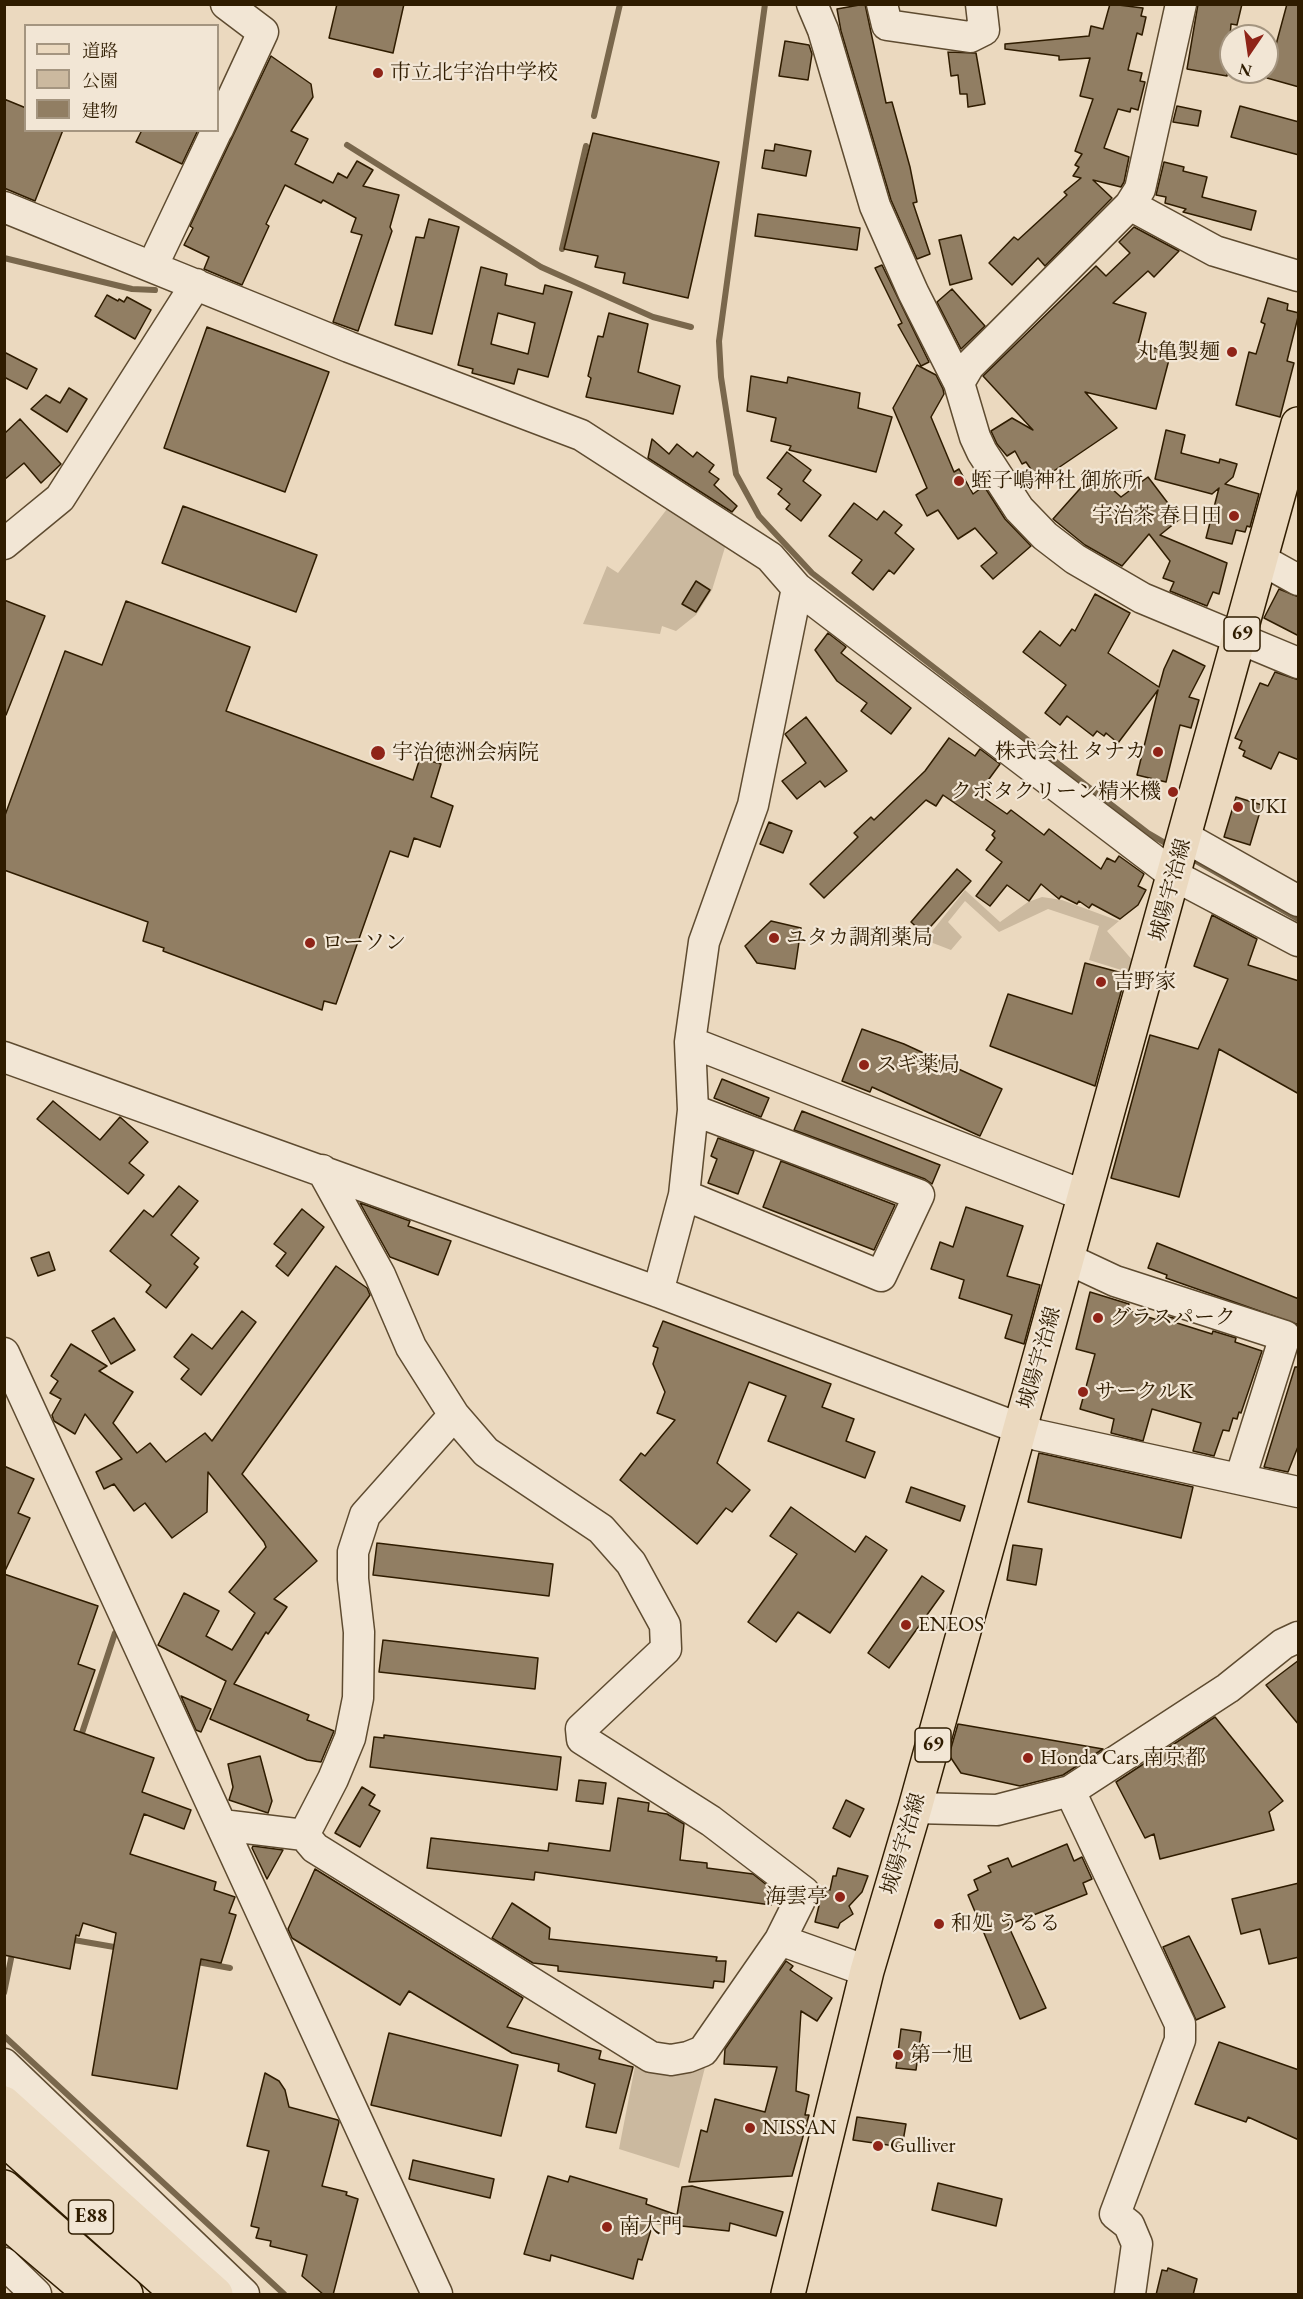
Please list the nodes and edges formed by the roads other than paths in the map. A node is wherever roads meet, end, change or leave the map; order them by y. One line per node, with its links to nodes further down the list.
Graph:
1 (226, 4): 6 (street)
2 (812, 4): 13 (street)
3 (882, 4): 4 (street)
4 (981, 4)
5 (1181, 4): 8 (street)
6 (219, 126)
7 (216, 132): 10 (street)
8 (1130, 205): 11 (street); 13 (street)
9 (4, 207): 10 (street)
10 (152, 267): 12 (street)
11 (1299, 276)
12 (196, 284): 15 (street); 18 (street)
13 (959, 383): 19 (street)
14 (1299, 424): 16 (main road, 城陽宇治線 / 69)
15 (4, 543)
16 (1262, 560): 17 (street); 19 (main road, 城陽宇治線 / 69)
17 (1299, 580)
18 (797, 588): 21 (street); 24 (street)
19 (1240, 639): 20 (street); 21 (main road, 城陽宇治線 / 69)
20 (1299, 663)
21 (1180, 856): 22 (street); 23 (street); 29 (main road, 城陽宇治線 / 69)
22 (1299, 901)
23 (1299, 940)
24 (690, 1042): 26 (street); 29 (street)
25 (4, 1057): 27 (street)
26 (693, 1110): 28 (street); 28 (street)
27 (322, 1170): 31 (street); 33 (street)
28 (684, 1195): 31 (street)
29 (1085, 1197): 30 (main road, 城陽宇治線 / 69)
30 (1068, 1259): 34 (main road, 城陽宇治線 / 69); 35 (street)
31 (658, 1292): 34 (street)
32 (4, 1353): 40 (street)
33 (454, 1415): 41 (street); 42 (street)
34 (1021, 1430): 35 (street); 39 (main road, 城陽宇治線 / 69)
35 (1240, 1479): 36 (street)
36 (1299, 1492)
37 (1299, 1637): 38 (street)
38 (1070, 1791): 39 (street); 60 (street)
39 (915, 1808): 43 (main road, 城陽宇治線 / 69)
40 (222, 1825): 41 (street); 58 (street)
41 (304, 1835): 42 (street)
42 (780, 1940): 43 (street)
43 (867, 1971): 59 (main road, 城陽宇治線 / 69)
44 (4, 2064): 57 (street)
45 (4, 2103): 56 (main road)
46 (4, 2139): 55 (main road, E88)
47 (4, 2187): 54 (main road, E88)
48 (4, 2220): 49 (main road)
49 (51, 2260): 52 (main road); 53 (main road)
50 (4, 2263): 51 (street)
51 (36, 2295)
52 (80, 2295)
53 (91, 2295)
54 (126, 2295)
55 (178, 2295)
56 (216, 2295)
57 (244, 2295)
58 (437, 2295)
59 (788, 2295)
60 (1130, 2295)

